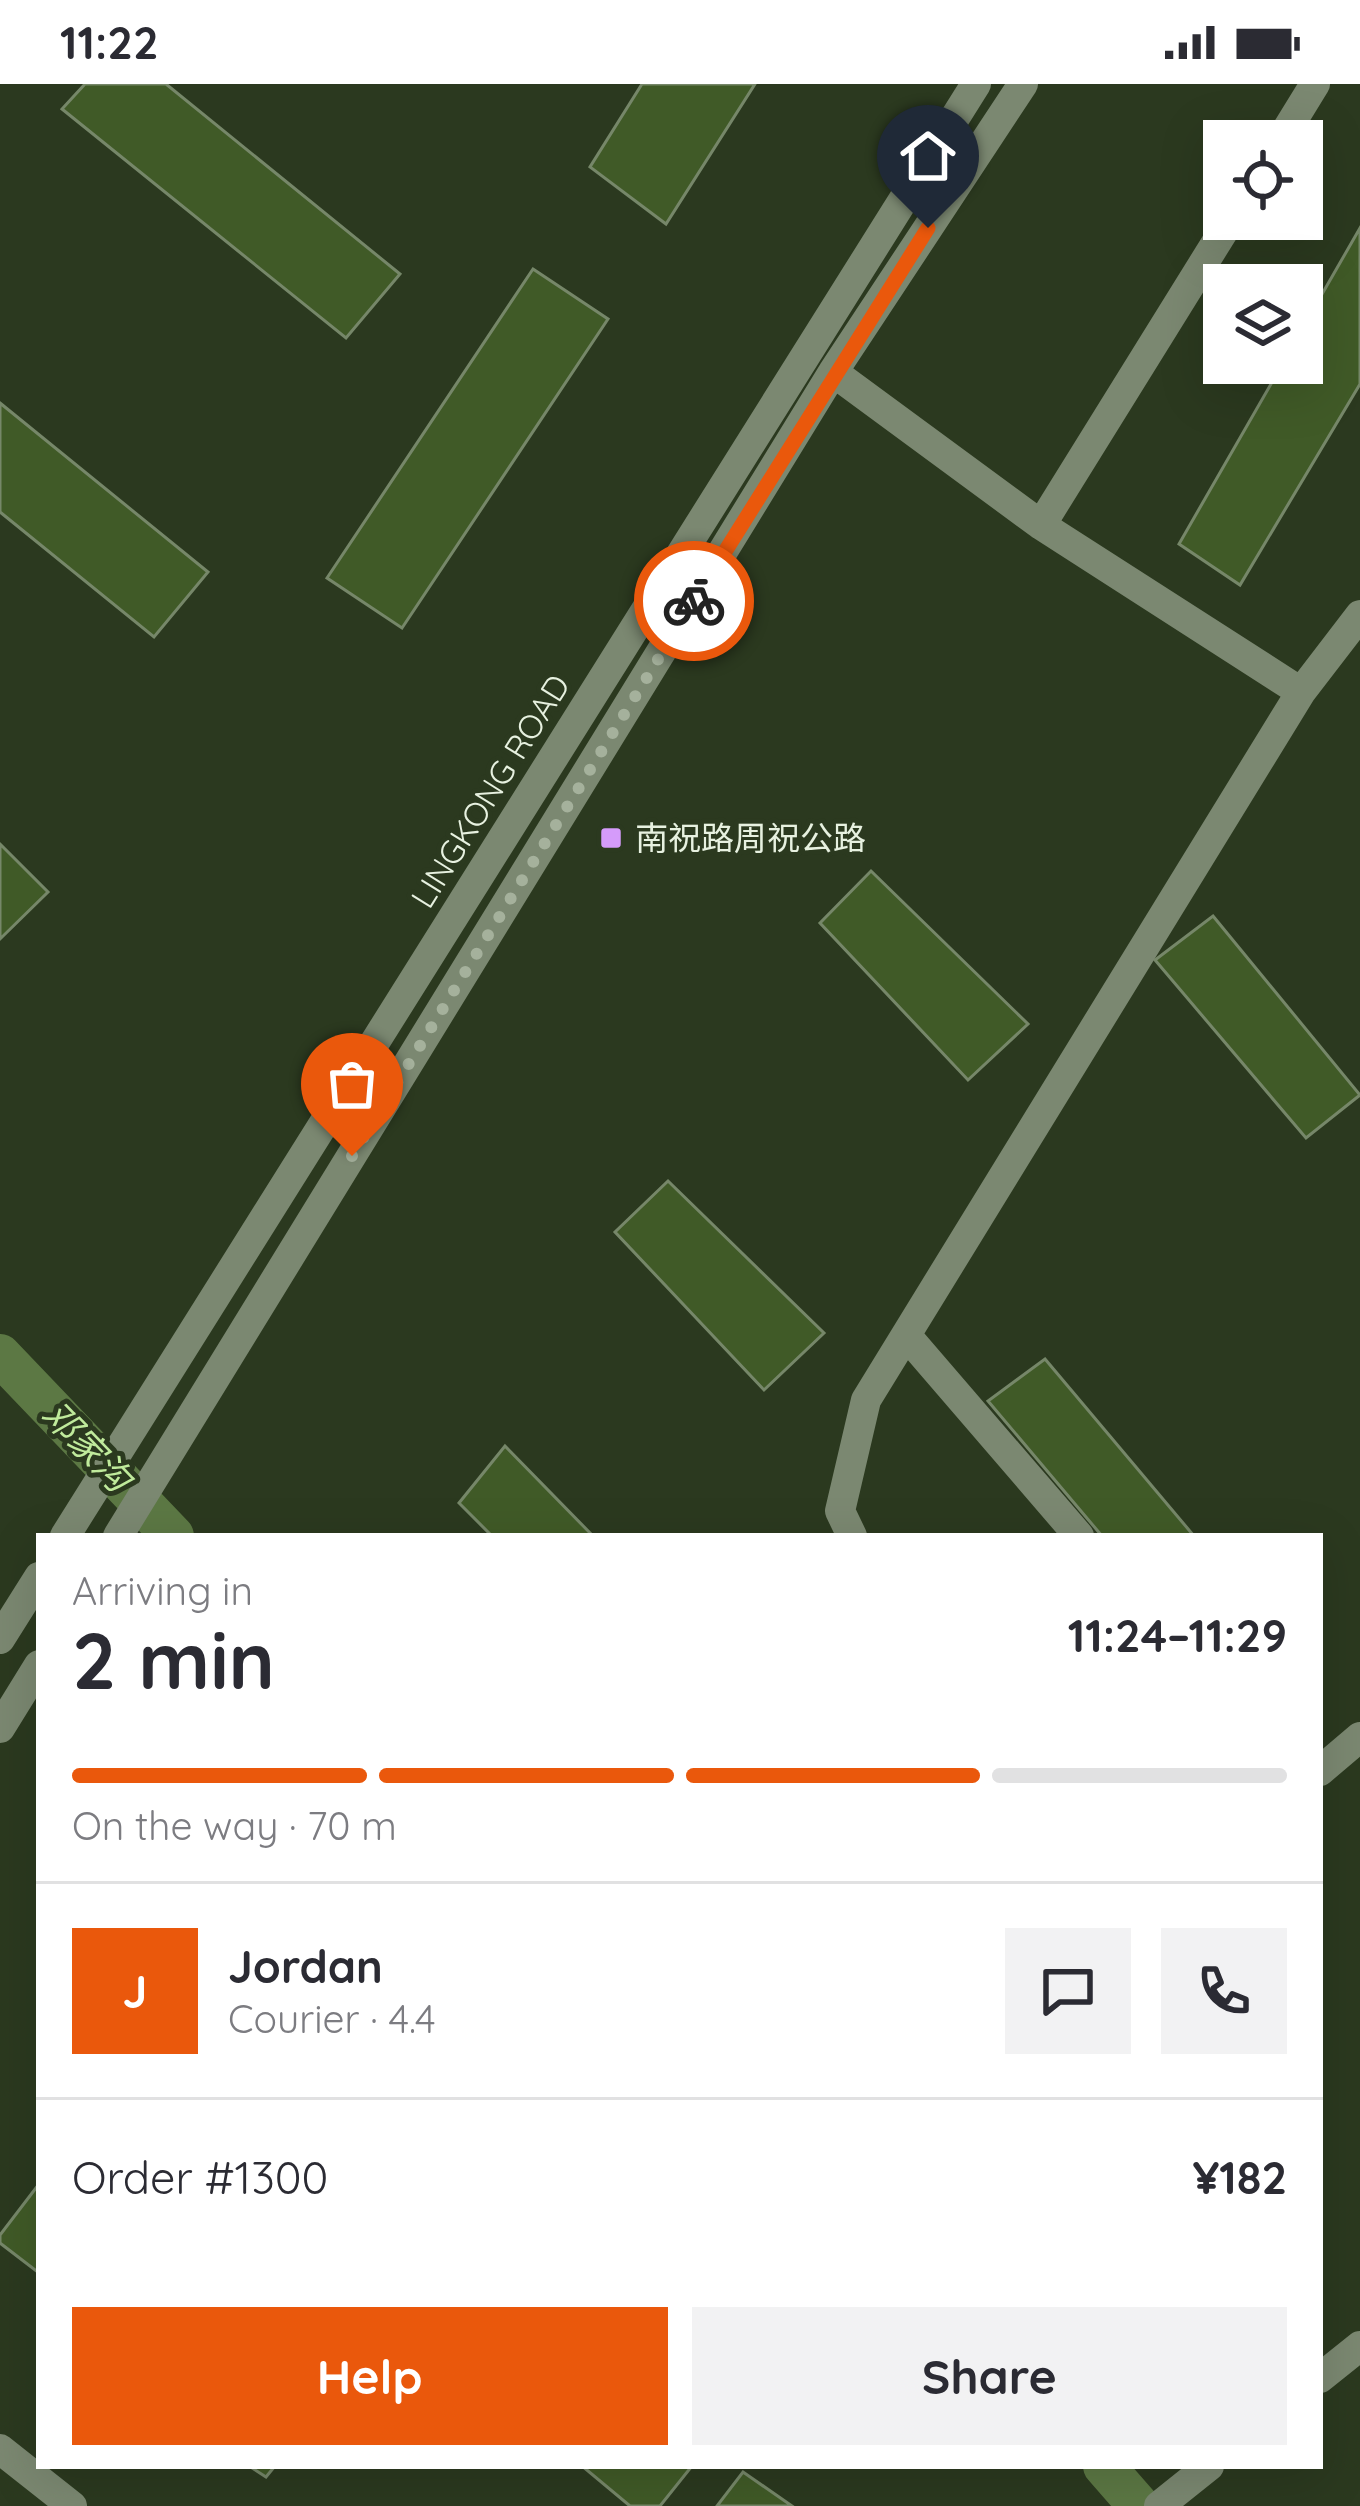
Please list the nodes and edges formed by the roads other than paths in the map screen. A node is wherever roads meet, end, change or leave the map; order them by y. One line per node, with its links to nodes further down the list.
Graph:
1 (976, 84): 11 (street, LINGKONG ROAD)
2 (1023, 84): 6 (street)
3 (1315, 84): 4 (street)
4 (1293, 120)
5 (1218, 240): 7 (street)
6 (833, 372): 7 (street); 12 (street)
7 (1041, 525): 9 (street)
8 (1360, 615): 9 (street)
9 (1301, 692): 10 (street)
10 (906, 1335): 13 (street); 14 (street)
11 (66, 1533)
12 (120, 1533)
13 (851, 1533)
14 (1076, 1533)
15 (36, 1582): 16 (street)
16 (0, 1639)
17 (36, 1669): 18 (street)
18 (0, 1728)
19 (1360, 1737): 20 (street)
20 (1323, 1769)
21 (1360, 2346): 22 (street)
22 (1323, 2376)
23 (0, 2450): 25 (street)
24 (1205, 2469): 26 (street)
25 (72, 2506)
26 (1159, 2506)

